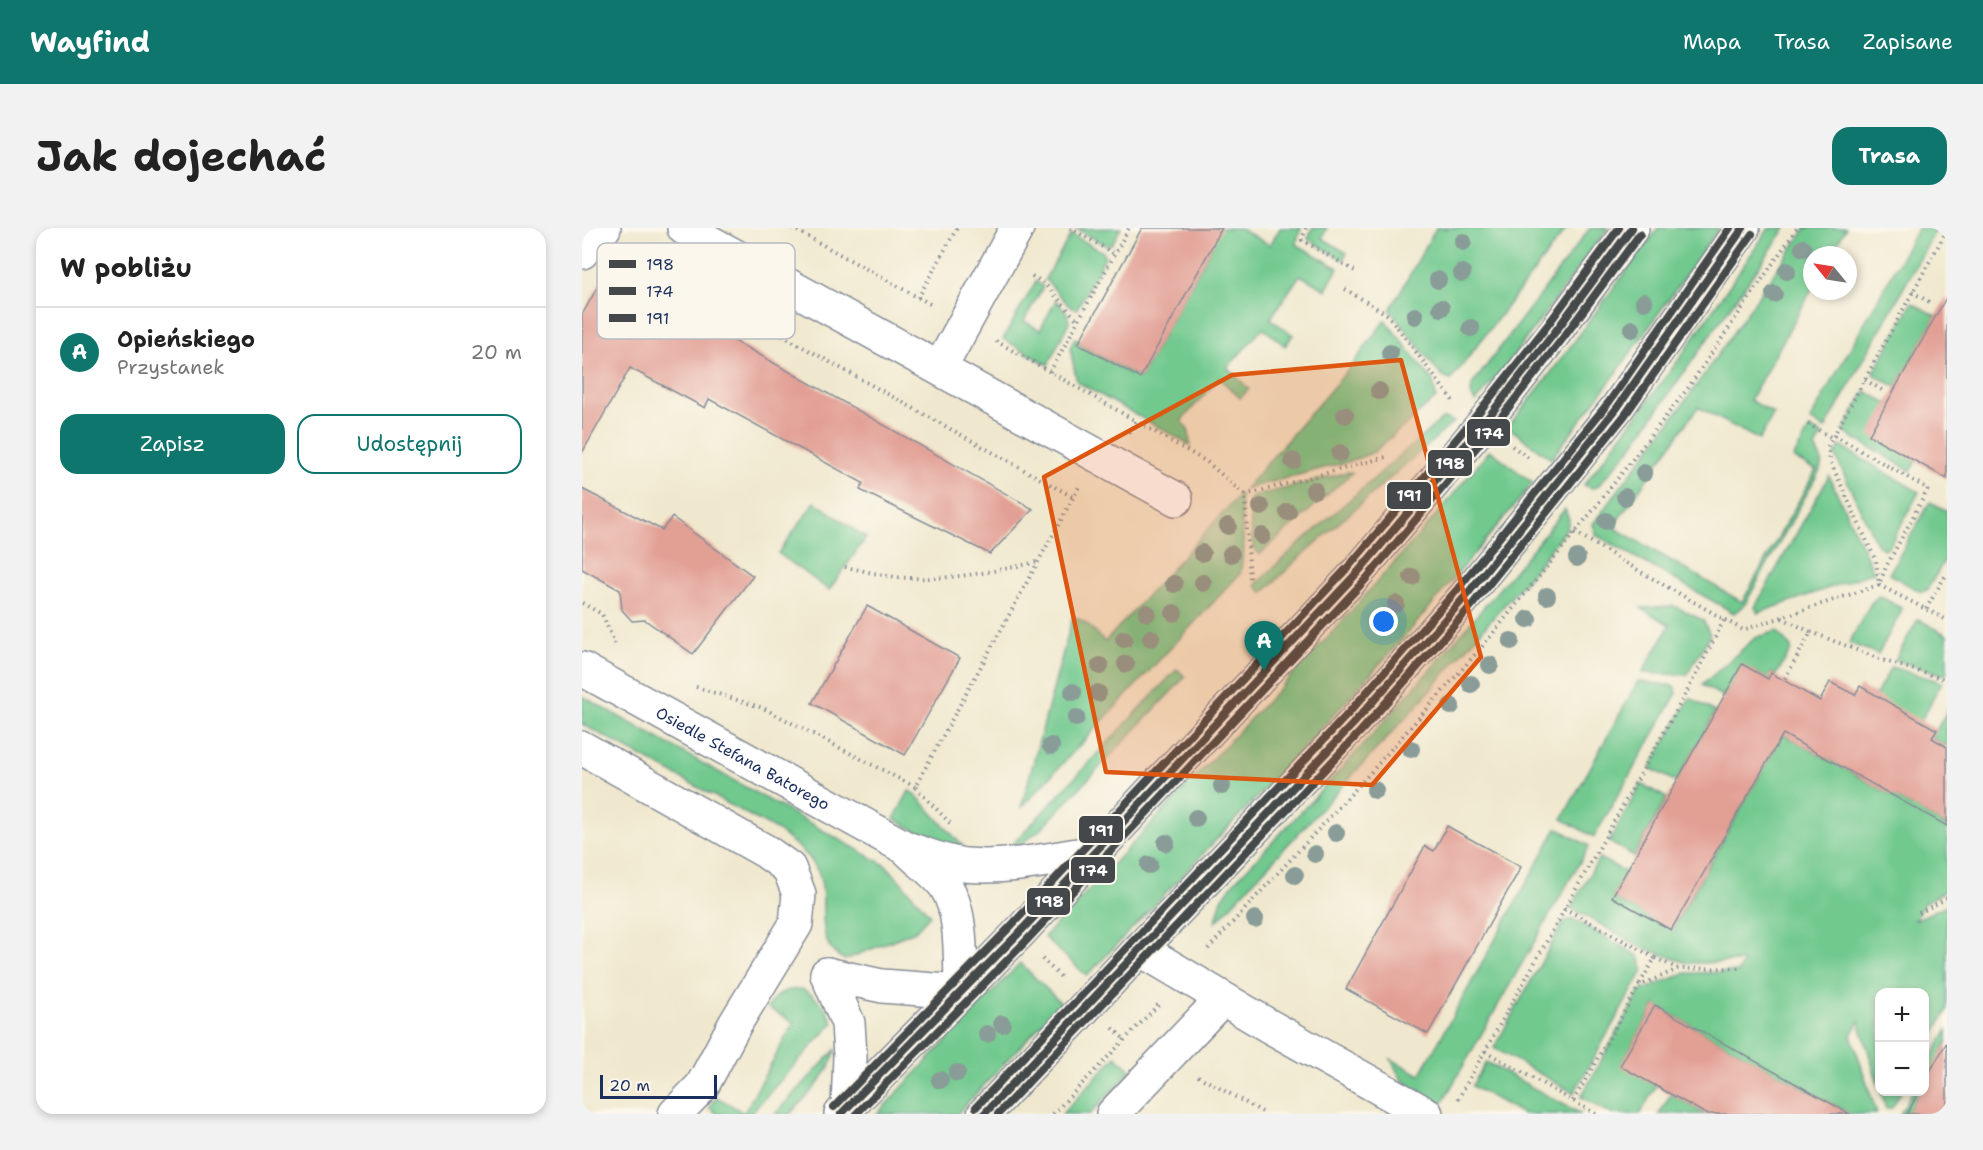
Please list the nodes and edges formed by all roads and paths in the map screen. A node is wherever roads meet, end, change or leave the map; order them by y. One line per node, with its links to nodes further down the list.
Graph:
1 (684, 228): 12 (street)
2 (792, 228): 19 (path)
3 (957, 228): 19 (path)
4 (1017, 228): 14 (street)
5 (1070, 228): 13 (path)
6 (1129, 228): 13 (path)
7 (1306, 228): 15 (path)
8 (1632, 228): 29 (street)
9 (1743, 228): 34 (street)
10 (1797, 228): 38 (path)
11 (1947, 231): 18 (path)
12 (711, 243)
13 (1115, 254): 21 (path)
14 (1000, 259): 21 (path); 22 (street)
15 (1355, 272)
16 (795, 289): 24 (street)
17 (1345, 289): 29 (path)
18 (1912, 292): 20 (path); 26 (path)
19 (918, 298): 22 (path)
20 (1930, 303)
21 (1078, 321): 25 (path)
22 (964, 323): 24 (street); 25 (path)
23 (781, 339): 36 (path)
24 (940, 368): 33 (street)
25 (1050, 372): 28 (path)
26 (1865, 380): 27 (path); 31 (path)
27 (1882, 390)
28 (1136, 421): 33 (path); 35 (path)
29 (1484, 424): 34 (path); 60 (street)
30 (1808, 424): 31 (path)
31 (1833, 436): 44 (path); 44 (path)
32 (1386, 457): 35 (path)
33 (1103, 460): 36 (path); 37 (street)
34 (1559, 482): 38 (path); 65 (street)
35 (1245, 495): 43 (path)
36 (1073, 497): 40 (path)
37 (1176, 500)
38 (1594, 509): 39 (path)
39 (1575, 532): 48 (path); 69 (path)
40 (1038, 561): 41 (path); 57 (path)
41 (845, 567)
42 (1947, 573): 46 (path)
43 (1250, 581)
44 (1879, 585): 46 (path); 47 (path)
45 (582, 603): 51 (path)
46 (1926, 609): 49 (path)
47 (1781, 617): 48 (path); 50 (path)
48 (1724, 620): 62 (path)
49 (1947, 620)
50 (1811, 632): 53 (path); 54 (path)
51 (623, 648)
52 (582, 669): 59 (street, Osiedle Stefana Batorego)
53 (1784, 680)
54 (1947, 680)
55 (687, 685): 57 (path)
56 (582, 748): 80 (street)
57 (915, 787): 58 (path)
58 (951, 824)
59 (906, 848): 60 (street); 71 (street)
60 (1095, 852): 64 (street)
61 (1947, 898): 63 (path)
62 (1563, 908): 66 (path); 75 (path)
63 (1919, 913)
64 (1017, 934): 71 (street); 73 (path)
65 (1140, 949): 69 (street); 73 (street)
66 (1654, 958): 68 (path); 70 (path)
67 (1740, 968): 68 (path)
68 (1678, 969): 70 (path)
69 (1184, 976): 72 (street); 74 (path)
70 (1639, 986): 77 (path)
71 (961, 992): 79 (street); 79 (street)
72 (1222, 999): 76 (street); 78 (street)
73 (1088, 1004): 74 (path); 81 (street)
74 (1124, 1039): 76 (path); 82 (path)
75 (1484, 1051): 77 (path); 78 (path)
76 (1166, 1058): 83 (street); 84 (path)
77 (1573, 1101): 85 (path)
78 (1440, 1109)
79 (845, 1110)
80 (675, 1114)
81 (984, 1114)
82 (1053, 1114)
83 (1113, 1114)
84 (1266, 1114)
85 (1596, 1114)

